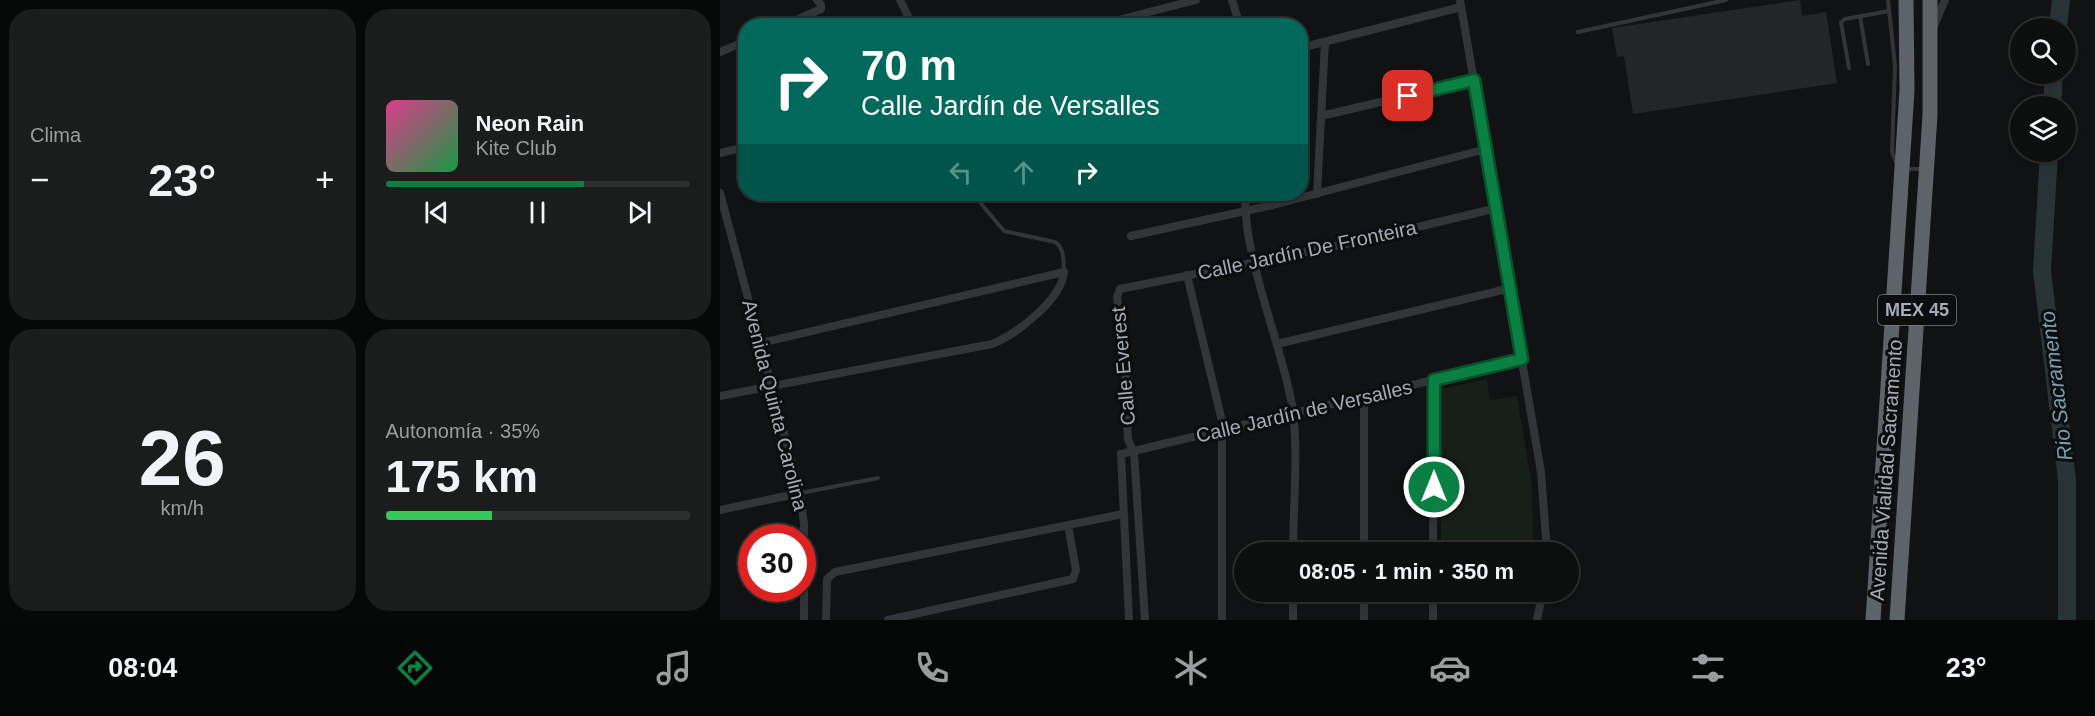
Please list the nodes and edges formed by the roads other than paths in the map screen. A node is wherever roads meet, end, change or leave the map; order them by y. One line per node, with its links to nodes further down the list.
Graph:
1 (817, 0): 13 (street)
2 (900, 0): 14 (street)
3 (1196, 0): 15 (street)
4 (1233, 0): 16 (street)
5 (1726, 0): 17 (lane)
6 (1888, 0): 11 (lane)
7 (1906, 0): 25 (highway, Avenida Vialidad Sacramento / MEX 45)
8 (1930, 0): 18 (highway, Avenida Vialidad Sacramento / MEX 45)
9 (1945, 0): 18 (street)
10 (1460, 4): 19 (street); 26 (street)
11 (1889, 11): 12 (lane); 25 (lane)
12 (1860, 16): 23 (lane); 24 (lane)
13 (800, 18)
14 (909, 18)
15 (1126, 18)
16 (1238, 18)
17 (1578, 32)
18 (1932, 32): 32 (highway, Avenida Vialidad Sacramento / MEX 45)
19 (1325, 42): 21 (street); 27 (street)
20 (738, 44): 22 (street)
21 (1308, 46)
22 (720, 52)
23 (1868, 64)
24 (1849, 68)
25 (1901, 78): 31 (highway, Avenida Vialidad Sacramento / MEX 45)
26 (1474, 80): 27 (street); 29 (street)
27 (1321, 116): 34 (street)
28 (738, 149): 30 (street)
29 (1486, 149): 34 (street); 39 (street)
30 (720, 153)
31 (1902, 169): 32 (lane); 82 (highway, Avenida Vialidad Sacramento / MEX 45)
32 (1926, 169): 83 (highway, Avenida Vialidad Sacramento / MEX 45)
33 (720, 193): 47 (street, Avenida Quinta Carolina)
34 (1317, 194): 35 (street)
35 (1308, 196)
36 (979, 201): 43 (lane)
37 (1245, 201): 40 (street)
38 (1289, 201): 40 (street)
39 (1497, 208): 42 (street, Calle Jardín De Fronteira); 45 (street)
40 (1246, 212): 41 (street); 42 (street)
41 (1131, 236)
42 (1256, 262): 44 (street, Calle Jardín De Fronteira); 48 (street)
43 (1064, 272): 47 (street); 51 (street)
44 (1187, 275): 46 (street, Calle Jardín De Fronteira); 55 (street)
45 (1511, 288): 48 (street); 49 (street)
46 (1118, 292): 56 (street, Calle Everest)
47 (761, 343): 51 (street, Avenida Quinta Carolina)
48 (1277, 344): 54 (street)
49 (1522, 359): 50 (street, Calle Jardín de Versalles); 67 (street)
50 (1434, 380): 53 (street, Calle Jardín de Versalles); 66 (street)
51 (772, 387): 52 (street); 60 (street, Avenida Quinta Carolina)
52 (720, 396)
53 (1364, 396): 54 (street, Calle Jardín de Versalles); 65 (street)
54 (1293, 413): 55 (street, Calle Jardín de Versalles); 64 (street)
55 (1223, 430): 57 (street, Calle Jardín de Versalles); 77 (street)
56 (1128, 440): 57 (street, Calle Everest); 58 (street, Calle Everest)
57 (1134, 452): 58 (street, Calle Jardín de Versalles); 76 (street)
58 (1120, 454): 62 (street)
59 (878, 478): 60 (lane)
60 (800, 493): 61 (street); 72 (street, Avenida Quinta Carolina)
61 (720, 510)
62 (1123, 514): 63 (street); 75 (street)
63 (1068, 525): 73 (street); 74 (street)
64 (1293, 542)
65 (1364, 542)
66 (1433, 542)
67 (1546, 542)
68 (1293, 602): 78 (street)
69 (1364, 602): 79 (street)
70 (1433, 602): 80 (street)
71 (1541, 602): 81 (street)
72 (804, 620)
73 (826, 620)
74 (888, 620)
75 (1129, 620)
76 (1145, 620)
77 (1222, 620)
78 (1293, 620)
79 (1364, 620)
80 (1433, 620)
81 (1537, 620)
82 (1873, 620)
83 (1897, 620)

